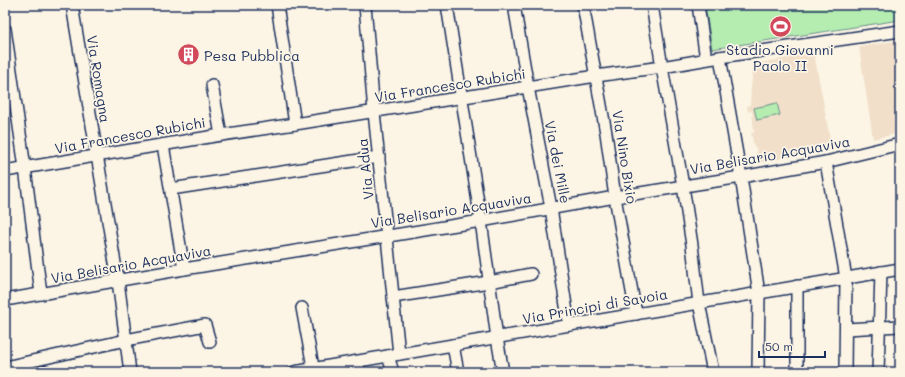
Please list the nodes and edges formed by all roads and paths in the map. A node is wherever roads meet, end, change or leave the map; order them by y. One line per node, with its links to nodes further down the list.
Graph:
1 (72, 5): 23 (street, Via Romagna)
2 (277, 5): 19 (street)
3 (365, 5): 18 (street, Via Adua)
4 (447, 5): 17 (street)
5 (514, 5): 16 (street, Via dei Mille)
6 (583, 5): 14 (street, Via Nino Bixio)
7 (652, 5): 13 (street)
8 (698, 5): 12 (street)
9 (5, 29): 26 (street)
10 (900, 31): 11 (street, Via Francesco Rubichi)
11 (720, 57): 12 (street, Via Francesco Rubichi); 28 (street)
12 (706, 59): 13 (street, Via Francesco Rubichi)
13 (662, 67): 14 (street, Via Francesco Rubichi); 29 (street)
14 (596, 76): 16 (street, Via Francesco Rubichi); 31 (street, Via Nino Bixio)
15 (212, 85): 20 (street)
16 (528, 87): 17 (street, Via Francesco Rubichi); 32 (street, Via dei Mille)
17 (462, 98): 18 (street, Via Francesco Rubichi); 33 (street)
18 (374, 112): 19 (street, Via Francesco Rubichi); 24 (street, Via Adua)
19 (295, 124): 20 (street, Via Francesco Rubichi)
20 (221, 135): 22 (street, Via Francesco Rubichi)
21 (900, 144): 25 (street, Via Belisario Acquaviva)
22 (163, 145): 23 (street, Via Francesco Rubichi); 30 (street)
23 (97, 156): 26 (street, Via Francesco Rubichi); 40 (street, Via Romagna)
24 (379, 157): 30 (street); 34 (street, Via Adua)
25 (826, 162): 28 (street, Via Belisario Acquaviva); 39 (street)
26 (25, 168): 27 (street, Via Francesco Rubichi); 44 (street)
27 (5, 171)
28 (741, 177): 29 (street, Via Belisario Acquaviva); 43 (street)
29 (683, 186): 31 (street, Via Belisario Acquaviva); 47 (street)
30 (171, 189): 35 (street)
31 (615, 197): 32 (street, Via Belisario Acquaviva); 49 (street, Via Nino Bixio)
32 (551, 208): 33 (street, Via Belisario Acquaviva); 50 (street, Via dei Mille)
33 (481, 221): 34 (street, Via Belisario Acquaviva); 41 (street)
34 (386, 236): 35 (street, Via Belisario Acquaviva); 45 (street, Via Adua)
35 (184, 269): 40 (street, Via Belisario Acquaviva)
36 (900, 269): 37 (street, Via Principi di Savoia)
37 (881, 272): 39 (street, Via Principi di Savoia); 52 (street)
38 (530, 274): 41 (street)
39 (846, 278): 42 (street, Via Principi di Savoia); 53 (street)
40 (118, 281): 44 (street, Via Belisario Acquaviva); 55 (street, Via Romagna)
41 (489, 282): 45 (street); 54 (street)
42 (797, 286): 43 (street, Via Principi di Savoia); 69 (street)
43 (759, 293): 47 (street, Via Principi di Savoia); 68 (street)
44 (41, 294): 46 (street, Via Belisario Acquaviva)
45 (392, 297): 58 (street, Via Adua)
46 (5, 300)
47 (699, 303): 49 (street, Via Principi di Savoia); 67 (street)
48 (302, 308): 61 (street)
49 (636, 314): 50 (street, Via Principi di Savoia)
50 (570, 325): 54 (street, Via Principi di Savoia)
51 (900, 326): 52 (street)
52 (880, 327): 53 (street); 71 (street)
53 (846, 330): 70 (street)
54 (497, 338): 57 (street, Via Principi di Savoia); 66 (street)
55 (126, 340): 56 (street); 59 (street); 62 (street, Via Romagna)
56 (210, 342)
57 (453, 345): 58 (street, Via Principi di Savoia); 65 (street)
58 (393, 355): 60 (street, Via Principi di Savoia); 64 (street, Via Adua)
59 (5, 367)
60 (358, 367): 61 (street, Via Principi di Savoia)
61 (313, 370): 63 (street, Via Principi di Savoia)
62 (130, 372)
63 (294, 372)
64 (393, 372)
65 (458, 372)
66 (503, 372)
67 (713, 372)
68 (758, 372)
69 (797, 372)
70 (845, 372)
71 (878, 372)

